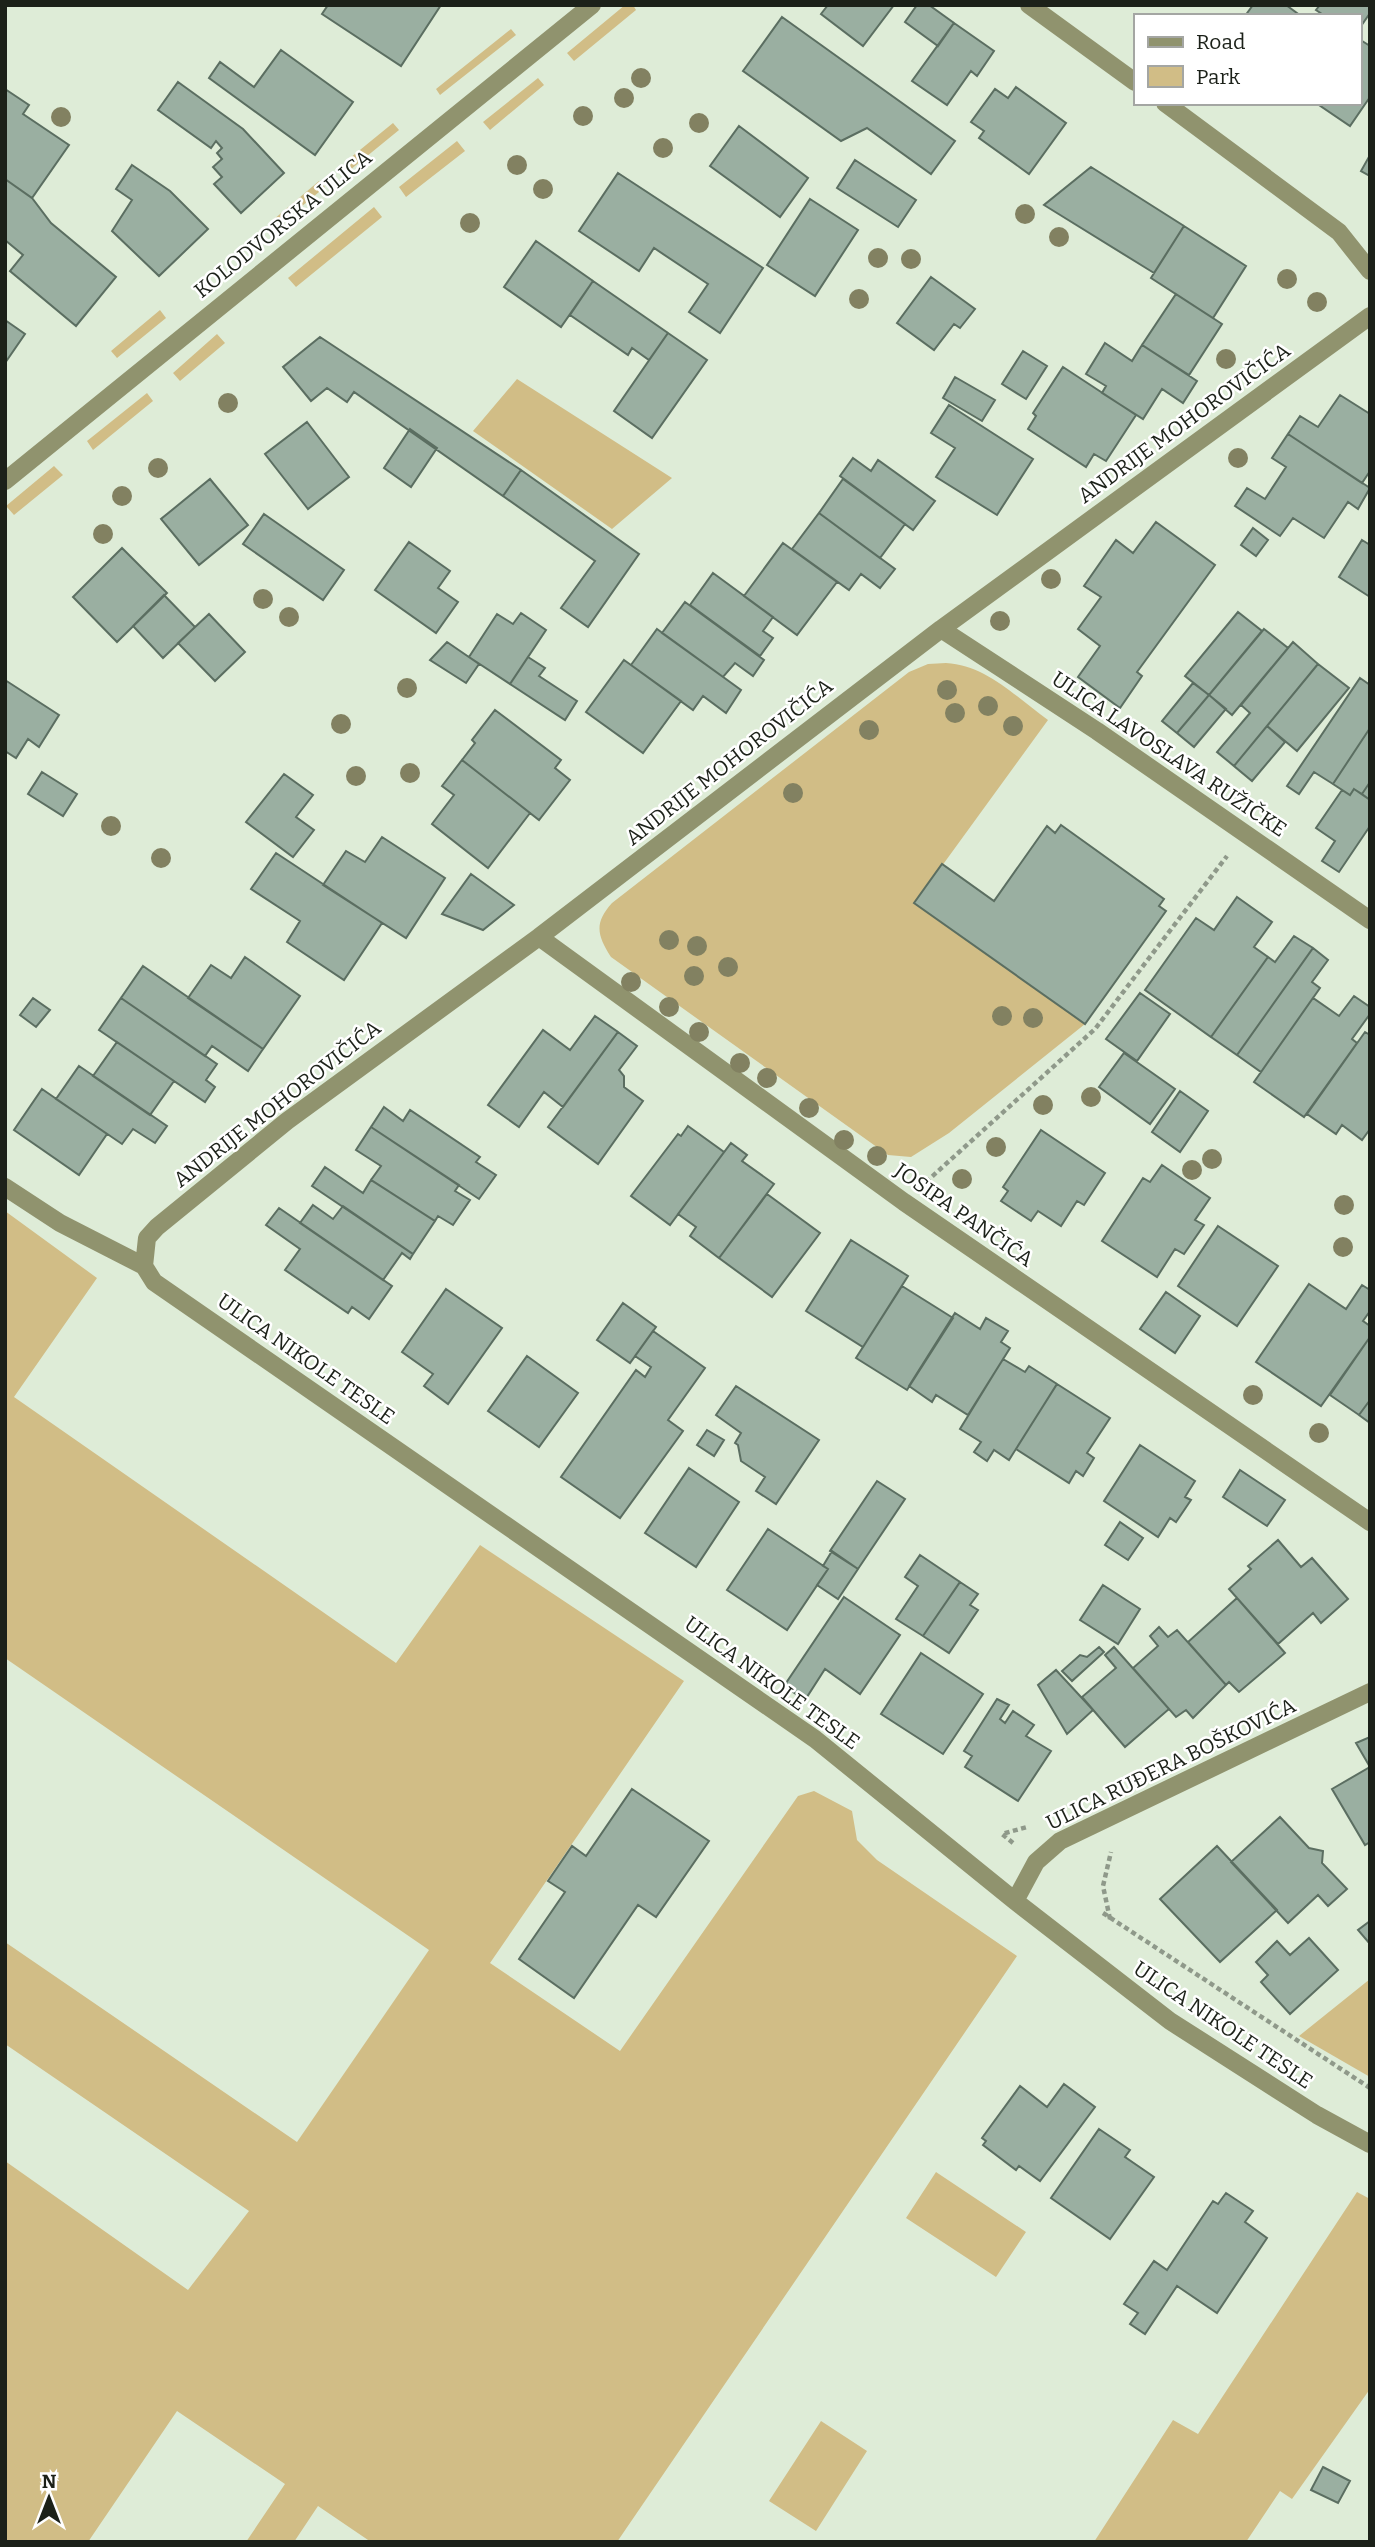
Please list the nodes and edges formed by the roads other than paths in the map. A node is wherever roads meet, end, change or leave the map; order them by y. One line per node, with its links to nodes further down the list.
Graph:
1 (592, 5): 7 (street, KOLODVORSKA ULICA)
2 (1029, 5): 3 (street)
3 (1134, 81)
4 (1167, 105): 5 (street)
5 (1370, 271)
6 (1370, 316): 8 (street, ANDRIJE MOHOROVIČIĆA)
7 (5, 481)
8 (941, 629): 9 (street, ULICA LAVOSLAVA RUŽIČKE); 10 (street, ANDRIJE MOHOROVIČIĆA)
9 (1370, 920)
10 (539, 937): 12 (street, ANDRIJE MOHOROVIČIĆA); 13 (street, JOSIPA PANČIĆA)
11 (5, 1187): 12 (street)
12 (144, 1266): 15 (street, ULICA NIKOLE TESLE)
13 (1370, 1522)
14 (1370, 1692): 15 (street, ULICA RUĐERA BOŠKOVIĆA)
15 (1015, 1901): 16 (street, ULICA NIKOLE TESLE)
16 (1370, 2144)

